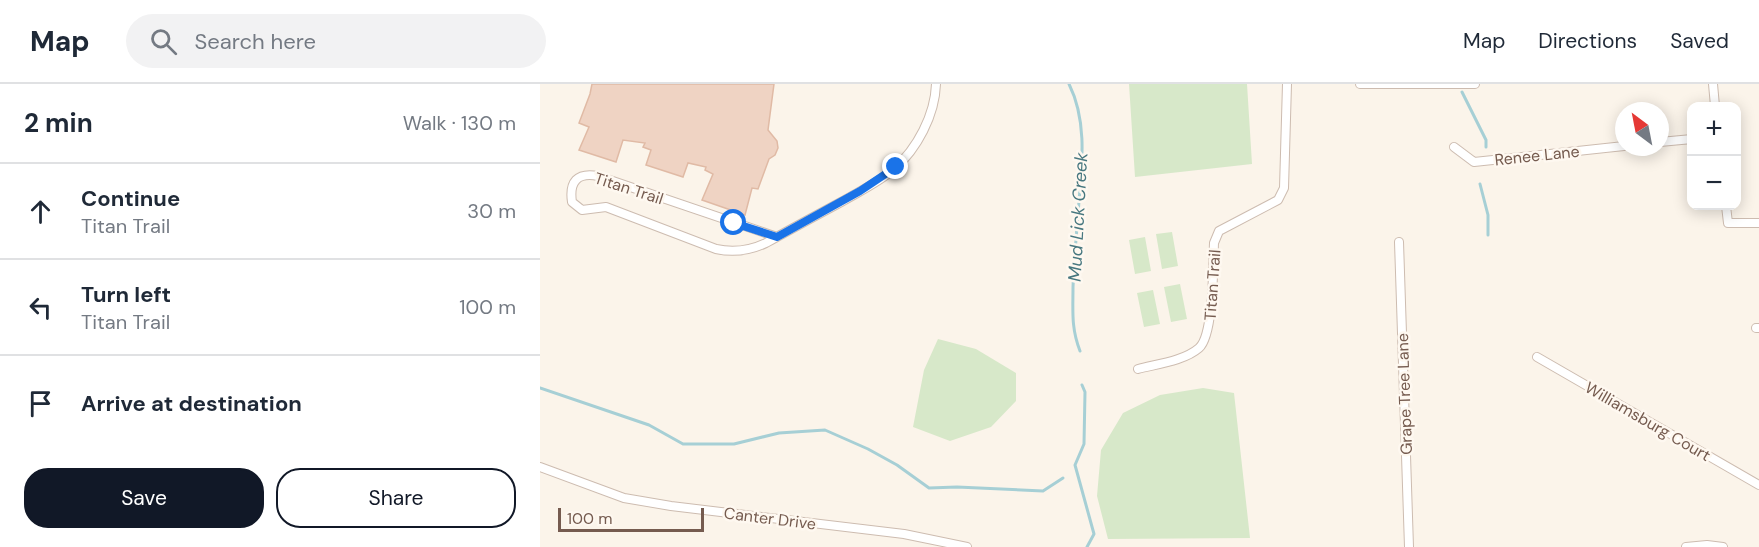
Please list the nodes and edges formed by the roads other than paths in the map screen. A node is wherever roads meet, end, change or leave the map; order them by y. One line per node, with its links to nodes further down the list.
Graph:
1 (936, 84): 13 (street, Titan Trail)
2 (1287, 84): 16 (street, Titan Trail)
3 (1360, 84): 4 (street)
4 (1475, 84)
5 (1713, 84): 6 (street)
6 (1715, 102)
7 (1687, 139): 8 (street)
8 (1669, 141)
9 (1454, 147): 10 (street, Renee Lane)
10 (1615, 147)
11 (1726, 210): 12 (street)
12 (1759, 223)
13 (777, 237): 13 (street, Titan Trail)
14 (1399, 242): 20 (street, Grape Tree Lane)
15 (1537, 357): 18 (street, Williamsburg Court)
16 (1138, 369)
17 (540, 468): 19 (street, Canter Drive)
18 (1759, 485)
19 (967, 547)
20 (1409, 547)
21 (1686, 547): 22 (street)
22 (1723, 547)

